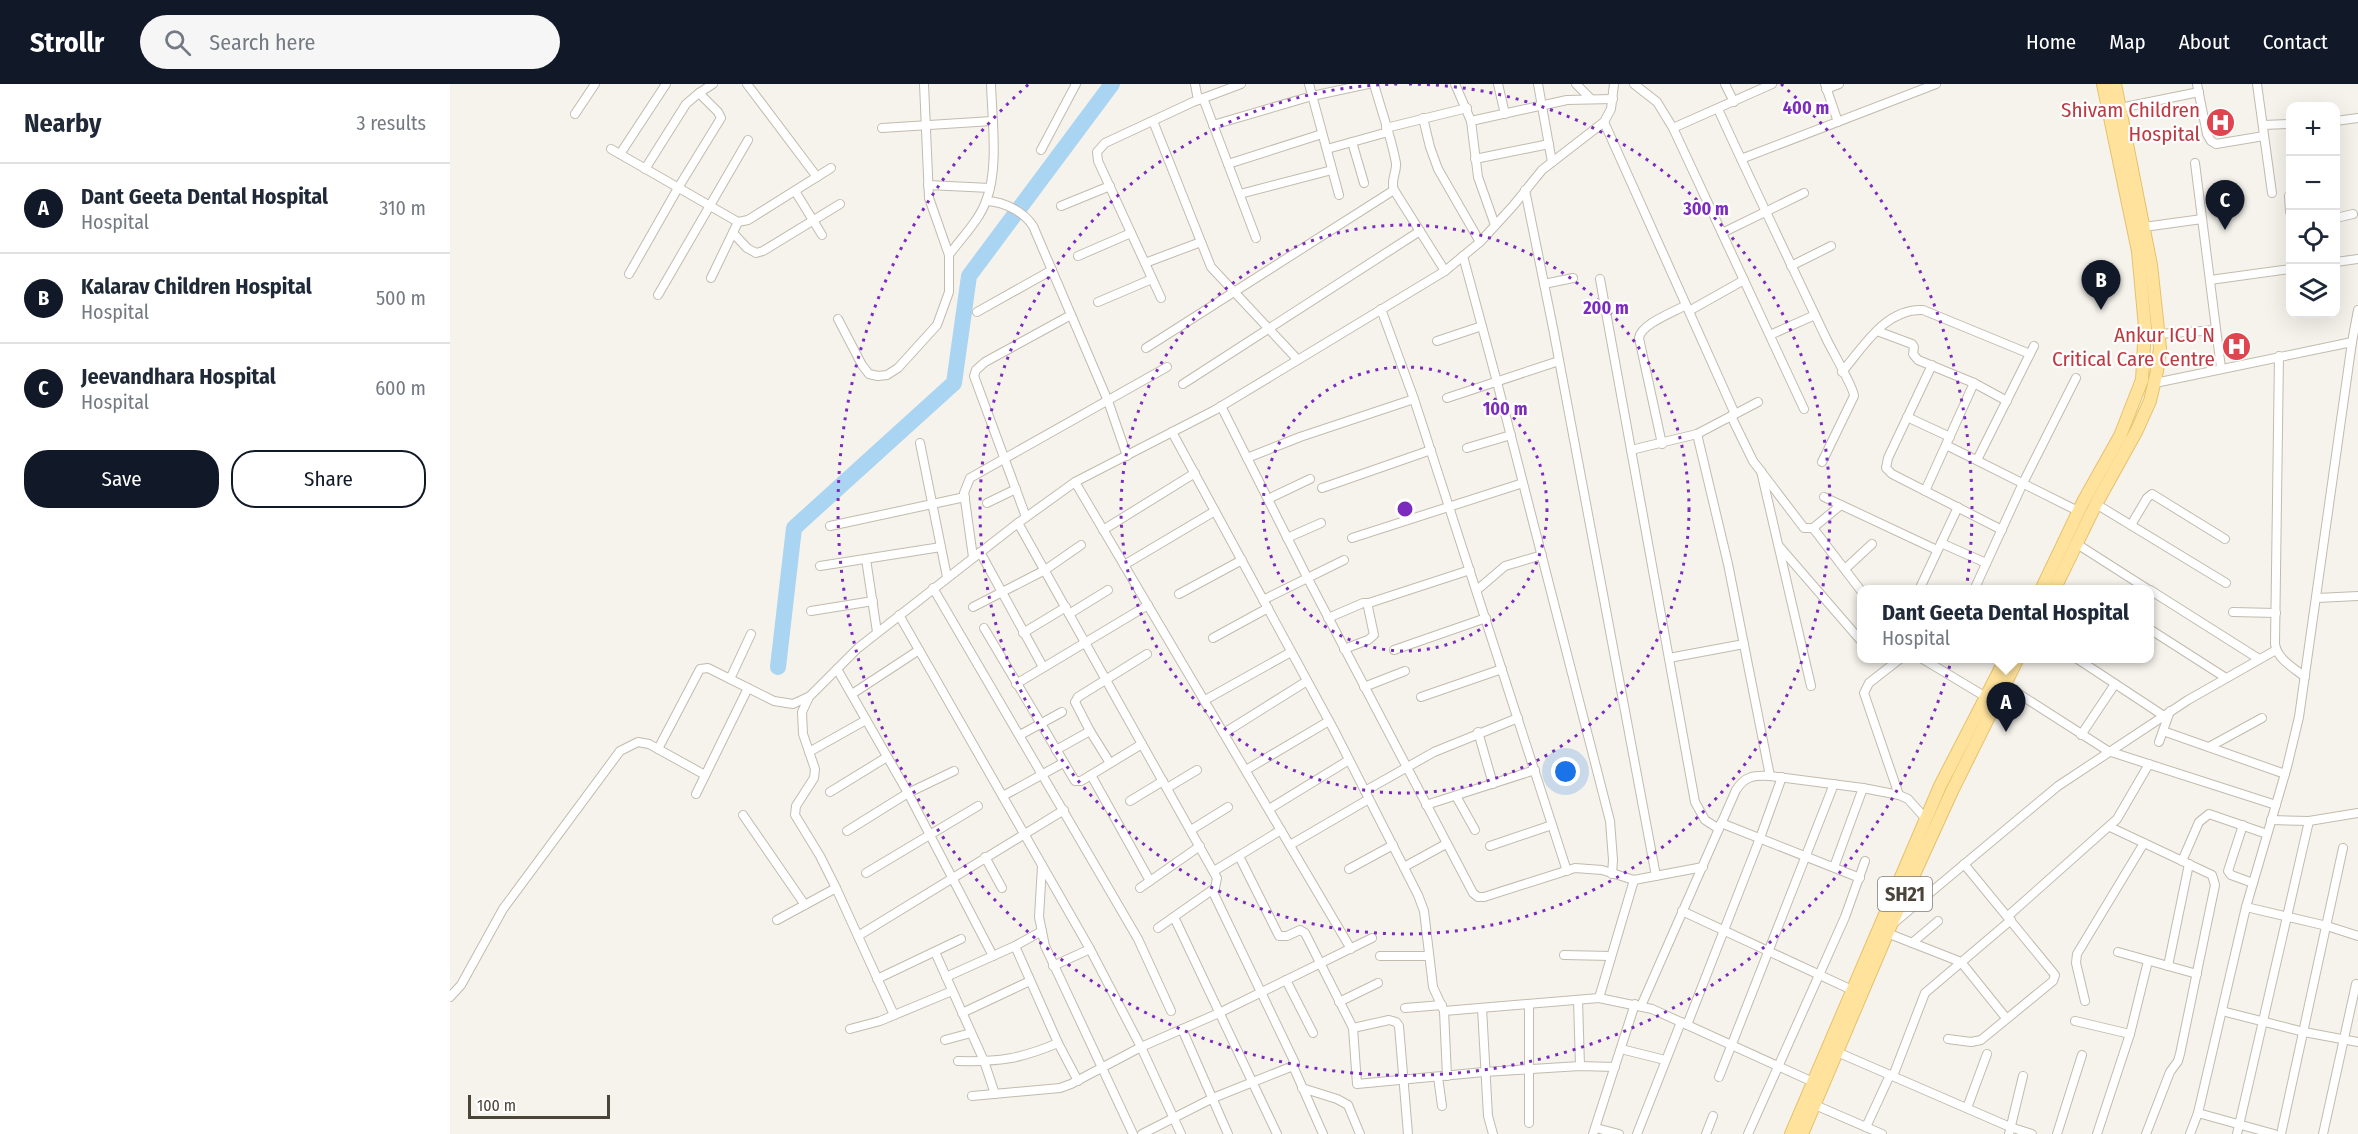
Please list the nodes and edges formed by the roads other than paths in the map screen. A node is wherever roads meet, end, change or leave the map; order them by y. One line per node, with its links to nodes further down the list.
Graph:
1 (595, 84): 38 (street)
2 (666, 84): 63 (street)
3 (713, 84): 28 (street)
4 (924, 84): 48 (street)
5 (991, 84): 44 (street)
6 (1076, 84): 62 (street)
7 (1195, 84): 30 (street)
8 (1241, 84): 30 (street)
9 (1309, 84): 29 (street)
10 (1368, 84): 29 (street)
11 (1374, 84): 54 (street)
12 (1455, 84): 35 (street)
13 (1498, 84): 39 (street)
14 (1538, 84): 34 (street)
15 (1576, 84): 31 (street)
16 (1614, 84): 32 (street)
17 (1634, 84): 53 (street)
18 (1725, 84): 33 (street)
19 (1772, 84): 33 (street)
20 (1839, 84): 26 (street)
21 (1936, 84): 47 (street)
22 (2103, 84): 197 (main road)
23 (2115, 84): 36 (main road)
24 (2258, 84): 51 (street)
25 (749, 85): 72 (street)
26 (1825, 86): 47 (street)
27 (2198, 88): 36 (street); 56 (street)
28 (699, 93): 70 (street); 76 (street)
29 (1312, 96): 50 (street); 55 (street)
30 (1200, 99): 42 (street); 50 (street)
31 (1591, 99): 32 (street); 34 (street)
32 (1613, 99): 46 (street)
33 (1734, 102): 37 (street)
34 (1543, 105): 39 (street); 59 (street)
35 (1467, 108): 40 (street); 45 (street)
36 (2120, 108): 96 (main road)
37 (1718, 109): 53 (street); 65 (street)
38 (575, 114)
39 (1504, 114): 45 (street)
40 (1423, 118): 54 (street); 104 (street)
41 (2358, 118): 43 (street)
42 (1153, 120): 75 (street); 103 (street)
43 (2340, 120)
44 (992, 121): 48 (street); 77 (street)
45 (1471, 121): 64 (street)
46 (1604, 122): 66 (street); 128 (street)
47 (1838, 122): 65 (street)
48 (925, 124): 52 (street); 74 (street)
49 (2286, 124): 51 (street)
50 (1213, 125): 68 (street)
51 (2263, 126): 56 (street)
52 (882, 128)
53 (1673, 128): 100 (street)
54 (1387, 130): 58 (street); 78 (street)
55 (1322, 134): 61 (street); 68 (street)
56 (2264, 136): 83 (street)
57 (748, 140): 88 (street)
58 (1352, 142): 61 (street); 73 (street)
59 (1549, 144): 64 (street); 66 (street)
60 (611, 149): 63 (street)
61 (1327, 149): 71 (street)
62 (1041, 150)
63 (620, 154): 70 (street)
64 (1475, 159): 95 (street)
65 (1741, 159): 89 (street)
66 (1552, 162): 79 (street)
67 (2196, 163): 92 (street)
68 (1228, 164): 82 (street)
69 (831, 168): 72 (street)
70 (645, 169): 76 (street)
71 (1332, 170): 82 (street); 84 (street)
72 (817, 177): 80 (street)
73 (1364, 183)
74 (928, 185): 77 (street); 106 (street)
75 (1110, 186): 87 (street); 99 (street)
76 (678, 188): 88 (street); 116 (street)
77 (990, 188): 85 (street)
78 (1394, 190): 97 (street); 124 (street)
79 (1525, 190): 95 (street); 123 (street)
80 (795, 191): 93 (street); 94 (street)
81 (1804, 193): 89 (street)
82 (1240, 194): 102 (street)
83 (2272, 194)
84 (1339, 195)
85 (987, 201): 106 (street); 113 (street)
86 (840, 204): 93 (street)
87 (1061, 206)
88 (710, 208): 94 (street); 125 (street)
89 (1766, 212): 100 (street); 112 (street)
90 (2353, 214): 91 (street)
91 (2340, 217)
92 (2202, 219): 96 (street); 122 (street)
93 (813, 220): 98 (street); 101 (street)
94 (738, 222): 98 (street)
95 (1495, 225): 104 (street)
96 (2144, 227): 139 (main road)
97 (1420, 231): 114 (street); 136 (street)
98 (733, 233): 117 (street)
99 (1131, 233): 107 (street); 111 (street)
100 (1722, 233): 121 (street)
101 (822, 235)
102 (1256, 238)
103 (1201, 242): 111 (street); 124 (street)
104 (1480, 242): 108 (street)
105 (1831, 246): 112 (street)
106 (949, 255): 134 (street)
107 (1078, 256)
108 (1463, 256): 114 (street); 135 (street)
109 (2358, 259): 110 (street)
110 (2340, 261)
111 (1145, 263): 119 (street)
112 (1791, 266): 133 (street)
113 (1052, 270): 131 (street); 132 (street)
114 (1445, 270): 129 (street)
115 (2286, 270): 122 (street)
116 (629, 274)
117 (711, 278)
118 (1574, 278): 123 (street)
119 (1152, 279): 126 (street); 127 (street)
120 (1600, 279): 173 (street)
121 (1744, 280): 128 (street); 140 (street)
122 (2210, 280): 137 (street)
123 (1544, 284): 146 (street)
124 (1235, 293): 136 (street); 143 (street)
125 (658, 295)
126 (1161, 298)
127 (1098, 302)
128 (1688, 308): 163 (street); 170 (street)
129 (1381, 309): 145 (street); 157 (street)
130 (2358, 310): 142 (street)
131 (977, 312)
132 (1071, 315): 158 (street); 175 (street)
133 (1815, 315): 140 (street); 150 (street)
134 (838, 319)
135 (1482, 326): 141 (street); 152 (street)
136 (1268, 328): 145 (street); 155 (street)
137 (2216, 330): 139 (street); 149 (street)
138 (1877, 331): 147 (street); 150 (street); 159 (street)
139 (2159, 334): 154 (main road)
140 (1770, 335): 162 (street)
141 (1437, 341)
142 (2352, 342): 144 (street); 243 (street)
143 (1146, 348)
144 (2279, 356): 149 (street); 253 (street)
145 (1297, 359): 161 (street)
146 (1559, 361): 152 (street); 393 (street)
147 (1932, 365): 153 (street); 164 (street)
148 (1167, 368): 158 (street)
149 (2221, 369): 154 (street)
150 (1842, 372): 178 (street)
151 (2076, 378): 184 (street)
152 (1497, 382): 156 (street); 167 (street)
153 (1974, 383): 159 (street); 168 (street)
154 (2155, 383): 192 (main road)
155 (1183, 384)
156 (1447, 398)
157 (1414, 399): 172 (street); 176 (street)
158 (1108, 401): 174 (street); 175 (street)
159 (2007, 401): 177 (street)
160 (1758, 402): 163 (street)
161 (1221, 406): 165 (street); 176 (street)
162 (1804, 409)
163 (1733, 415): 166 (street); 179 (street)
164 (1907, 417): 168 (street); 187 (street)
165 (1172, 432): 174 (street); 180 (street)
166 (1697, 434): 170 (street); 265 (street)
167 (1511, 435): 171 (street); 183 (street)
168 (1948, 441): 177 (street); 187 (street)
169 (920, 443): 193 (street)
170 (1662, 444): 173 (street)
171 (1467, 448)
172 (1431, 450): 185 (street); 195 (street)
173 (1631, 450): 272 (street)
174 (1126, 456): 182 (street)
175 (1005, 458): 186 (street); 188 (street)
176 (1247, 459): 190 (street)
177 (1977, 460): 184 (street)
178 (1822, 462)
179 (1761, 471): 204 (street); 213 (street)
180 (1195, 473): 198 (street); 205 (street)
181 (1310, 479): 190 (street)
182 (1075, 483): 199 (street); 205 (street)
183 (1523, 483): 195 (street); 217 (street)
184 (2023, 483): 197 (street); 206 (street)
185 (1322, 488)
186 (1016, 489): 191 (street); 199 (street)
187 (1925, 491): 196 (street)
188 (965, 497): 193 (street); 216 (street)
189 (1824, 497): 194 (street)
190 (1268, 499): 207 (street)
191 (987, 503)
192 (2096, 504): 202 (street); 212 (main road)
193 (933, 505): 203 (street); 214 (street)
194 (1841, 505): 204 (street); 215 (street)
195 (1449, 506): 208 (street); 226 (street)
196 (1958, 507): 206 (street); 215 (street)
197 (2078, 511): 233 (main road)
198 (1215, 512): 219 (street); 222 (street)
199 (1026, 517): 200 (street)
200 (1018, 523): 216 (street); 225 (street)
201 (1321, 523): 207 (street)
202 (2131, 525): 209 (street); 229 (street)
203 (830, 526)
204 (1813, 528): 224 (street)
205 (1103, 530): 222 (street)
206 (2002, 530): 221 (street)
207 (1287, 538): 228 (street)
208 (1352, 538)
209 (2225, 538)
210 (1081, 544): 225 (street)
211 (1872, 544): 224 (street)
212 (2077, 544): 234 (main road); 235 (street)
213 (1778, 545): 262 (street); 291 (street)
214 (941, 547): 218 (street); 227 (street)
215 (1939, 547): 221 (street); 231 (street)
216 (977, 555): 227 (street); 240 (street)
217 (1542, 555): 238 (street); 392 (street)
218 (866, 559): 223 (street); 245 (street)
219 (1242, 560): 241 (street); 244 (street)
220 (1344, 560): 228 (street)
221 (1986, 563): 232 (street)
222 (1124, 565): 247 (street)
223 (820, 566)
224 (1845, 569): 230 (street)
225 (1045, 570): 240 (street); 251 (street)
226 (1470, 570): 238 (street); 246 (street)
227 (947, 577): 236 (street)
228 (1307, 577): 244 (street); 255 (street)
229 (2226, 583)
230 (1857, 585)
231 (1921, 585)
232 (1976, 585)
233 (2043, 585)
234 (2056, 585)
235 (2141, 585)
236 (933, 588): 254 (street); 310 (street)
237 (1108, 590): 251 (street)
238 (1477, 590): 256 (street)
239 (2154, 593): 273 (street)
240 (1002, 594): 248 (street); 260 (street)
241 (1179, 594)
242 (2358, 596): 243 (street)
243 (2317, 598): 283 (street)
244 (1263, 600): 249 (street)
245 (873, 601): 250 (street); 258 (street)
246 (1369, 603): 255 (street); 266 (street)
247 (1148, 605): 264 (street); 298 (street)
248 (973, 607)
249 (1268, 608): 263 (street); 270 (street)
250 (811, 611)
251 (1067, 611): 260 (street); 264 (street)
252 (2233, 612): 253 (street)
253 (2276, 613): 269 (street)
254 (898, 615): 258 (street); 267 (street)
255 (1328, 618): 266 (street)
256 (1486, 618): 268 (street); 281 (street)
257 (984, 628): 288 (street)
258 (877, 632): 280 (street)
259 (2154, 632): 284 (street)
260 (1023, 633): 279 (street)
261 (751, 634): 285 (street)
262 (1857, 636)
263 (1213, 638)
264 (1085, 642): 279 (street); 286 (street)
265 (1744, 644): 272 (street); 333 (street)
266 (1344, 649): 292 (street)
267 (919, 650): 294 (street); 344 (street)
268 (1394, 650)
269 (2276, 650): 273 (street); 283 (street)
270 (1292, 652): 287 (street); 298 (street)
271 (1147, 654): 286 (street)
272 (1669, 658): 361 (street)
273 (2259, 659): 284 (street)
274 (1895, 663): 343 (street)
275 (1929, 663): 297 (street)
276 (2003, 663): 297 (main road, SH21)
277 (2015, 663): 290 (main road, SH21)
278 (2084, 663): 289 (street)
279 (1043, 667): 288 (street)
280 (837, 669): 294 (street); 295 (street)
281 (1502, 669): 296 (street); 301 (street)
282 (1405, 671): 292 (street)
283 (2306, 677): 330 (street)
284 (2226, 678): 300 (street)
285 (730, 679): 293 (street); 315 (street)
286 (1106, 679): 306 (street); 313 (street)
287 (1307, 681): 304 (street); 309 (street)
288 (1016, 684): 305 (street)
289 (2115, 684): 300 (street); 311 (street)
290 (2004, 685): 311 (street); 399 (main road, SH21)
291 (1811, 686)
292 (1364, 687): 324 (street)
293 (748, 688): 295 (street); 331 (street)
294 (852, 694): 303 (street)
295 (809, 697): 318 (street)
296 (1421, 697)
297 (1986, 697): 356 (main road, SH21)
298 (1205, 700): 309 (street)
299 (1062, 712): 305 (street)
300 (2167, 713): 307 (street); 317 (street)
301 (1518, 718): 308 (street); 327 (street)
302 (2262, 718): 314 (street)
303 (866, 720): 318 (street); 319 (street)
304 (1329, 721): 320 (street); 326 (street)
305 (1040, 724): 310 (street); 316 (street)
306 (1090, 731): 316 (street); 322 (street)
307 (2163, 731): 312 (street); 314 (street)
308 (1478, 732): 324 (street); 335 (street)
309 (1224, 733): 326 (street)
310 (1020, 735): 329 (street)
311 (2081, 735): 317 (street)
312 (2159, 742)
313 (1142, 744): 322 (street); 336 (street)
314 (2209, 747): 330 (street)
315 (658, 749): 331 (street); 449 (street)
316 (1056, 750): 321 (street)
317 (2108, 751): 323 (street); 384 (street)
318 (809, 752): 400 (street)
319 (887, 757): 340 (street); 341 (street)
320 (1349, 760): 339 (street); 352 (street)
321 (1063, 763): 329 (street); 332 (street)
322 (1110, 763): 332 (street)
323 (2148, 764): 350 (street); 362 (street)
324 (1406, 767): 339 (street); 348 (street)
325 (1197, 770): 336 (street)
326 (1246, 770): 352 (street)
327 (1535, 770): 335 (street); 359 (street)
328 (954, 771): 341 (street)
329 (1043, 774): 344 (street); 353 (street)
330 (2285, 774): 350 (street)
331 (705, 775): 342 (street)
332 (1091, 775): 397 (street)
333 (1770, 776): 334 (street); 361 (street)
334 (1782, 777): 337 (street); 370 (street)
335 (1493, 783): 345 (street)
336 (1165, 784): 347 (street); 363 (street)
337 (1834, 784): 338 (street); 379 (street)
338 (1863, 788): 343 (street); 387 (street)
339 (1365, 791): 346 (street)
340 (831, 792)
341 (908, 793): 366 (street); 368 (street)
342 (696, 794)
343 (1899, 795): 356 (street)
344 (1003, 796): 367 (street)
345 (1456, 796): 348 (street); 365 (street)
346 (1369, 799): 372 (street); 374 (street)
347 (1130, 801)
348 (1426, 805): 373 (street)
349 (978, 806): 368 (street)
350 (2276, 806): 357 (street)
351 (1228, 807): 363 (street)
352 (1269, 809): 364 (street)
353 (1064, 810): 367 (street); 459 (street)
354 (742, 815): 404 (street)
355 (2356, 816): 358 (street)
356 (1926, 819): 399 (main road, SH21)
357 (2271, 820): 358 (street); 369 (street)
358 (2309, 821): 408 (street)
359 (1552, 825): 376 (street); 389 (street)
360 (2243, 825): 369 (street); 382 (street); 398 (street)
361 (1720, 826): 370 (street); 386 (street)
362 (2110, 827): 371 (street); 409 (street)
363 (1191, 830): 375 (street)
364 (1281, 830): 372 (street); 378 (street)
365 (1475, 830)
366 (847, 831)
367 (1024, 833): 380 (street); 383 (street)
368 (929, 834): 391 (street); 394 (street)
369 (2267, 834): 398 (street)
370 (1760, 838): 379 (street); 414 (street)
371 (2144, 843): 382 (street); 452 (street)
372 (1290, 844): 424 (street)
373 (1446, 844): 385 (street); 389 (street)
374 (1393, 845): 385 (street); 388 (street)
375 (1200, 846): 390 (street); 397 (street)
376 (1490, 846)
377 (2343, 848): 412 (street)
378 (1239, 856): 390 (street); 435 (street)
379 (1806, 856): 387 (street); 425 (street)
380 (985, 857): 394 (street); 401 (street)
381 (1865, 861): 395 (street)
382 (2186, 862): 437 (street); 439 (street)
383 (1042, 864): 416 (street); 423 (street)
384 (1964, 864): 409 (street); 415 (street)
385 (1404, 867): 431 (street)
386 (1703, 867): 393 (street); 406 (street)
387 (1834, 867): 395 (street)
388 (1349, 869)
389 (1567, 871): 392 (street)
390 (1214, 872): 403 (street)
391 (866, 873)
392 (1612, 874): 396 (street)
393 (1656, 876): 396 (street)
394 (952, 877): 417 (street); 429 (street)
395 (1860, 878): 438 (street)
396 (1634, 880): 432 (street)
397 (1150, 881): 402 (street)
398 (2253, 883): 405 (street)
399 (1904, 884): 415 (main road, SH21); 446 (main road, SH21)
400 (836, 888): 404 (street); 417 (street)
401 (1002, 888)
402 (1140, 888)
403 (1212, 890): 407 (street); 448 (street)
404 (805, 905): 410 (street)
405 (2246, 907): 408 (street); 460 (street)
406 (1682, 911): 414 (street); 455 (street)
407 (1174, 917): 413 (street); 462 (street)
408 (2288, 917): 412 (street); 466 (street)
409 (2009, 918): 434 (street); 464 (street)
410 (777, 920)
411 (1938, 921): 421 (street)
412 (2327, 926): 418 (street); 471 (street)
413 (1158, 928)
414 (1724, 930): 425 (street); 467 (street)
415 (1888, 930): 421 (street); 483 (main road, SH21)
416 (1042, 931): 422 (street); 436 (street)
417 (858, 936): 441 (street)
418 (2358, 936)
419 (1372, 938): 424 (street)
420 (961, 939): 426 (street)
421 (1912, 944): 434 (street)
422 (1015, 946): 429 (street); 443 (street)
423 (1090, 949): 436 (street); 481 (street)
424 (1351, 949): 435 (street)
425 (1769, 951): 438 (street); 480 (street)
426 (935, 952): 440 (street); 441 (street)
427 (2118, 952): 433 (street)
428 (1564, 955): 432 (street)
429 (993, 956): 440 (street)
430 (1380, 956): 431 (street)
431 (1429, 956): 457 (street)
432 (1611, 956): 450 (street)
433 (2148, 961): 437 (street); 474 (street)
434 (1961, 962): 464 (street); 497 (street)
435 (1321, 963): 442 (street); 453 (street)
436 (1053, 966): 493 (street)
437 (2168, 966): 439 (street)
438 (1818, 974): 446 (street); 491 (street)
439 (2197, 974): 539 (street)
440 (946, 977): 447 (street)
441 (878, 979): 463 (street)
442 (1286, 980): 448 (street); 473 (street)
443 (1030, 981): 461 (street); 479 (street)
444 (1378, 983): 453 (street)
445 (2356, 984): 477 (street)
446 (1852, 990): 503 (main road, SH21)
447 (952, 991): 461 (street); 463 (street)
448 (1260, 993): 462 (street); 489 (street)
449 (450, 997)
450 (1599, 998): 451 (street); 455 (street)
451 (1578, 1000): 454 (street); 490 (street)
452 (2085, 1001)
453 (1339, 1002): 468 (street)
454 (1529, 1004): 458 (street); 494 (street)
455 (1638, 1005): 467 (street); 482 (street)
456 (1405, 1008): 457 (street)
457 (1443, 1008): 458 (street); 496 (street)
458 (1482, 1008): 495 (street)
459 (1171, 1011)
460 (2222, 1011): 466 (street); 512 (street)
461 (962, 1013): 472 (street)
462 (1219, 1013): 470 (street); 504 (street)
463 (894, 1015): 469 (street)
464 (2006, 1018): 475 (street)
465 (2075, 1021): 474 (street)
466 (2264, 1022): 471 (street); 518 (street)
467 (1684, 1023): 480 (street); 486 (street)
468 (1353, 1028): 501 (street); 501 (street)
469 (849, 1029)
470 (1182, 1029): 481 (street); 508 (street)
471 (2304, 1032): 477 (street); 542 (street)
472 (971, 1033): 476 (street); 488 (street)
473 (1313, 1033)
474 (2130, 1034): 538 (street)
475 (1948, 1039)
476 (945, 1040)
477 (2344, 1040): 478 (street); 543 (street)
478 (2358, 1042)
479 (1058, 1043): 488 (street); 502 (street)
480 (1732, 1045): 491 (street); 500 (street)
481 (1141, 1047): 493 (street); 514 (street)
482 (1621, 1049): 486 (street); 492 (street)
483 (1837, 1052): 497 (street); 509 (main road, SH21)
484 (1987, 1054): 511 (street)
485 (2082, 1055): 537 (street)
486 (1665, 1060): 530 (street)
487 (958, 1061): 488 (street)
488 (984, 1061): 506 (street)
489 (1293, 1066): 504 (street); 505 (street)
490 (1580, 1066): 492 (street); 494 (street)
491 (1777, 1066): 503 (street); 532 (street)
492 (1615, 1067): 519 (street)
493 (1103, 1068): 502 (street); 520 (street)
494 (1528, 1070): 495 (street); 515 (street)
495 (1484, 1072): 496 (street); 528 (street)
496 (1447, 1076): 499 (street)
497 (1892, 1076): 511 (street); 516 (street)
498 (2023, 1076): 517 (street)
499 (1438, 1077): 501 (street); 510 (street)
500 (1719, 1077)
501 (1405, 1080): 527 (street)
502 (1078, 1081): 506 (street)
503 (1813, 1082): 533 (main road, SH21)
504 (1253, 1083): 508 (street); 524 (street)
505 (1302, 1088): 525 (street); 526 (street)
506 (995, 1094): 507 (street)
507 (972, 1096)
508 (1213, 1098): 514 (street); 523 (street)
509 (1815, 1105): 516 (street); 534 (main road, SH21)
510 (1442, 1106)
511 (1967, 1108): 517 (street)
512 (2198, 1113): 518 (street); 540 (street)
513 (1713, 1116): 531 (street)
514 (1174, 1118): 521 (street); 522 (street)
515 (1528, 1123)
516 (1866, 1127): 535 (street)
517 (2010, 1130): 536 (street)
518 (2238, 1130): 541 (street)
519 (1594, 1131): 529 (street)
520 (1133, 1134)
521 (1142, 1134)
522 (1181, 1134)
523 (1228, 1134)
524 (1277, 1134)
525 (1323, 1134)
526 (1360, 1134)
527 (1408, 1134)
528 (1493, 1134)
529 (1618, 1134)
530 (1637, 1134)
531 (1706, 1134)
532 (1748, 1134)
533 (1791, 1134)
534 (1802, 1134)
535 (1882, 1134)
536 (2032, 1134)
537 (2057, 1134)
538 (2097, 1134)
539 (2146, 1134)
540 (2190, 1134)
541 (2274, 1134)
542 (2281, 1134)
543 (2323, 1134)

